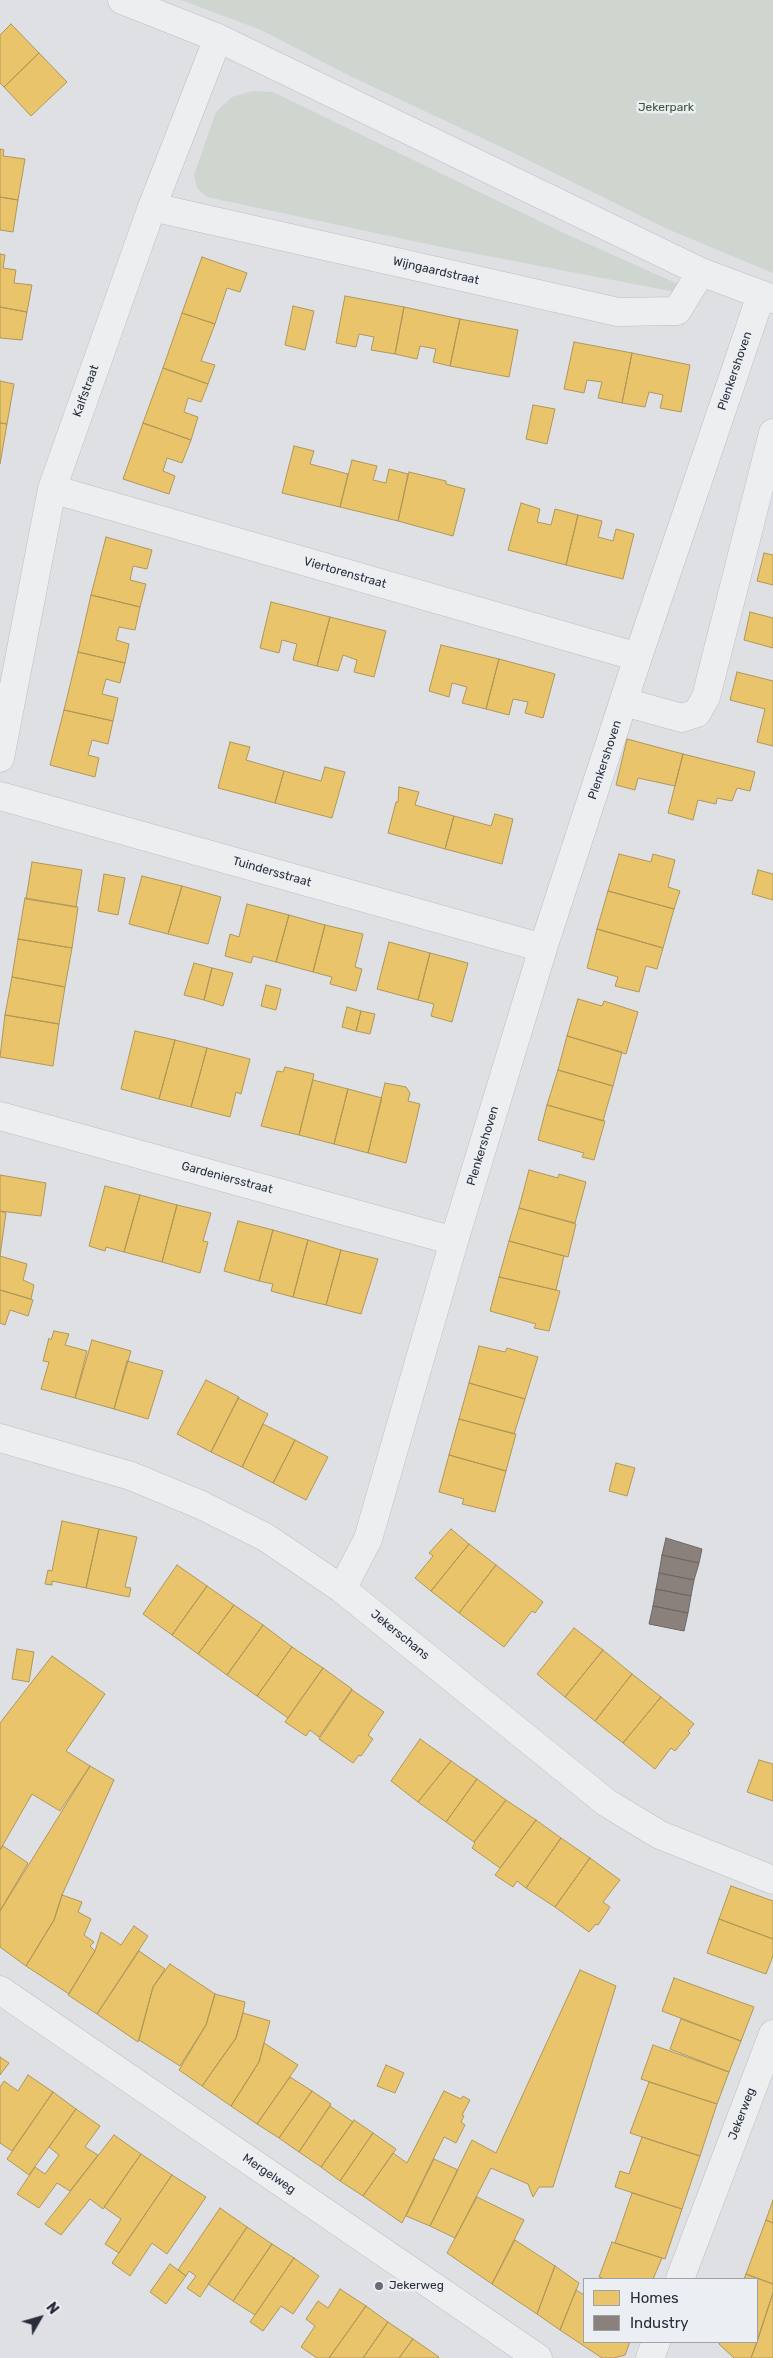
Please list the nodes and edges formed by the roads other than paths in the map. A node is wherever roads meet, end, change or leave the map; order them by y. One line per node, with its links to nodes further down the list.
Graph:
1 (122, 0): 2 (street)
2 (218, 38): 3 (street, Kalfstraat); 4 (street)
3 (152, 207): 4 (street, Wijngaardstraat); 7 (street, Kalfstraat)
4 (700, 272): 5 (street)
5 (767, 297): 8 (street, Plenkershoven)
6 (773, 433): 9 (street)
7 (52, 489): 8 (street, Viertorenstraat); 10 (street, Kalfstraat)
8 (638, 657): 9 (street, Plenkershoven)
9 (624, 702): 12 (street, Plenkershoven)
10 (0, 758)
11 (0, 796): 12 (street, Tuindersstraat)
12 (543, 948): 14 (street, Plenkershoven)
13 (0, 1116): 14 (street, Gardeniersstraat)
14 (454, 1240): 16 (street, Plenkershoven)
15 (0, 1438): 16 (street, Jekerschans)
16 (342, 1589): 17 (street, Jekerschans)
17 (773, 1880)
18 (0, 1990): 22 (street, Mergelweg)
19 (773, 2034): 20 (street, Jekerweg)
20 (680, 2278)
21 (656, 2343): 23 (street)
22 (538, 2358)
23 (650, 2358)

